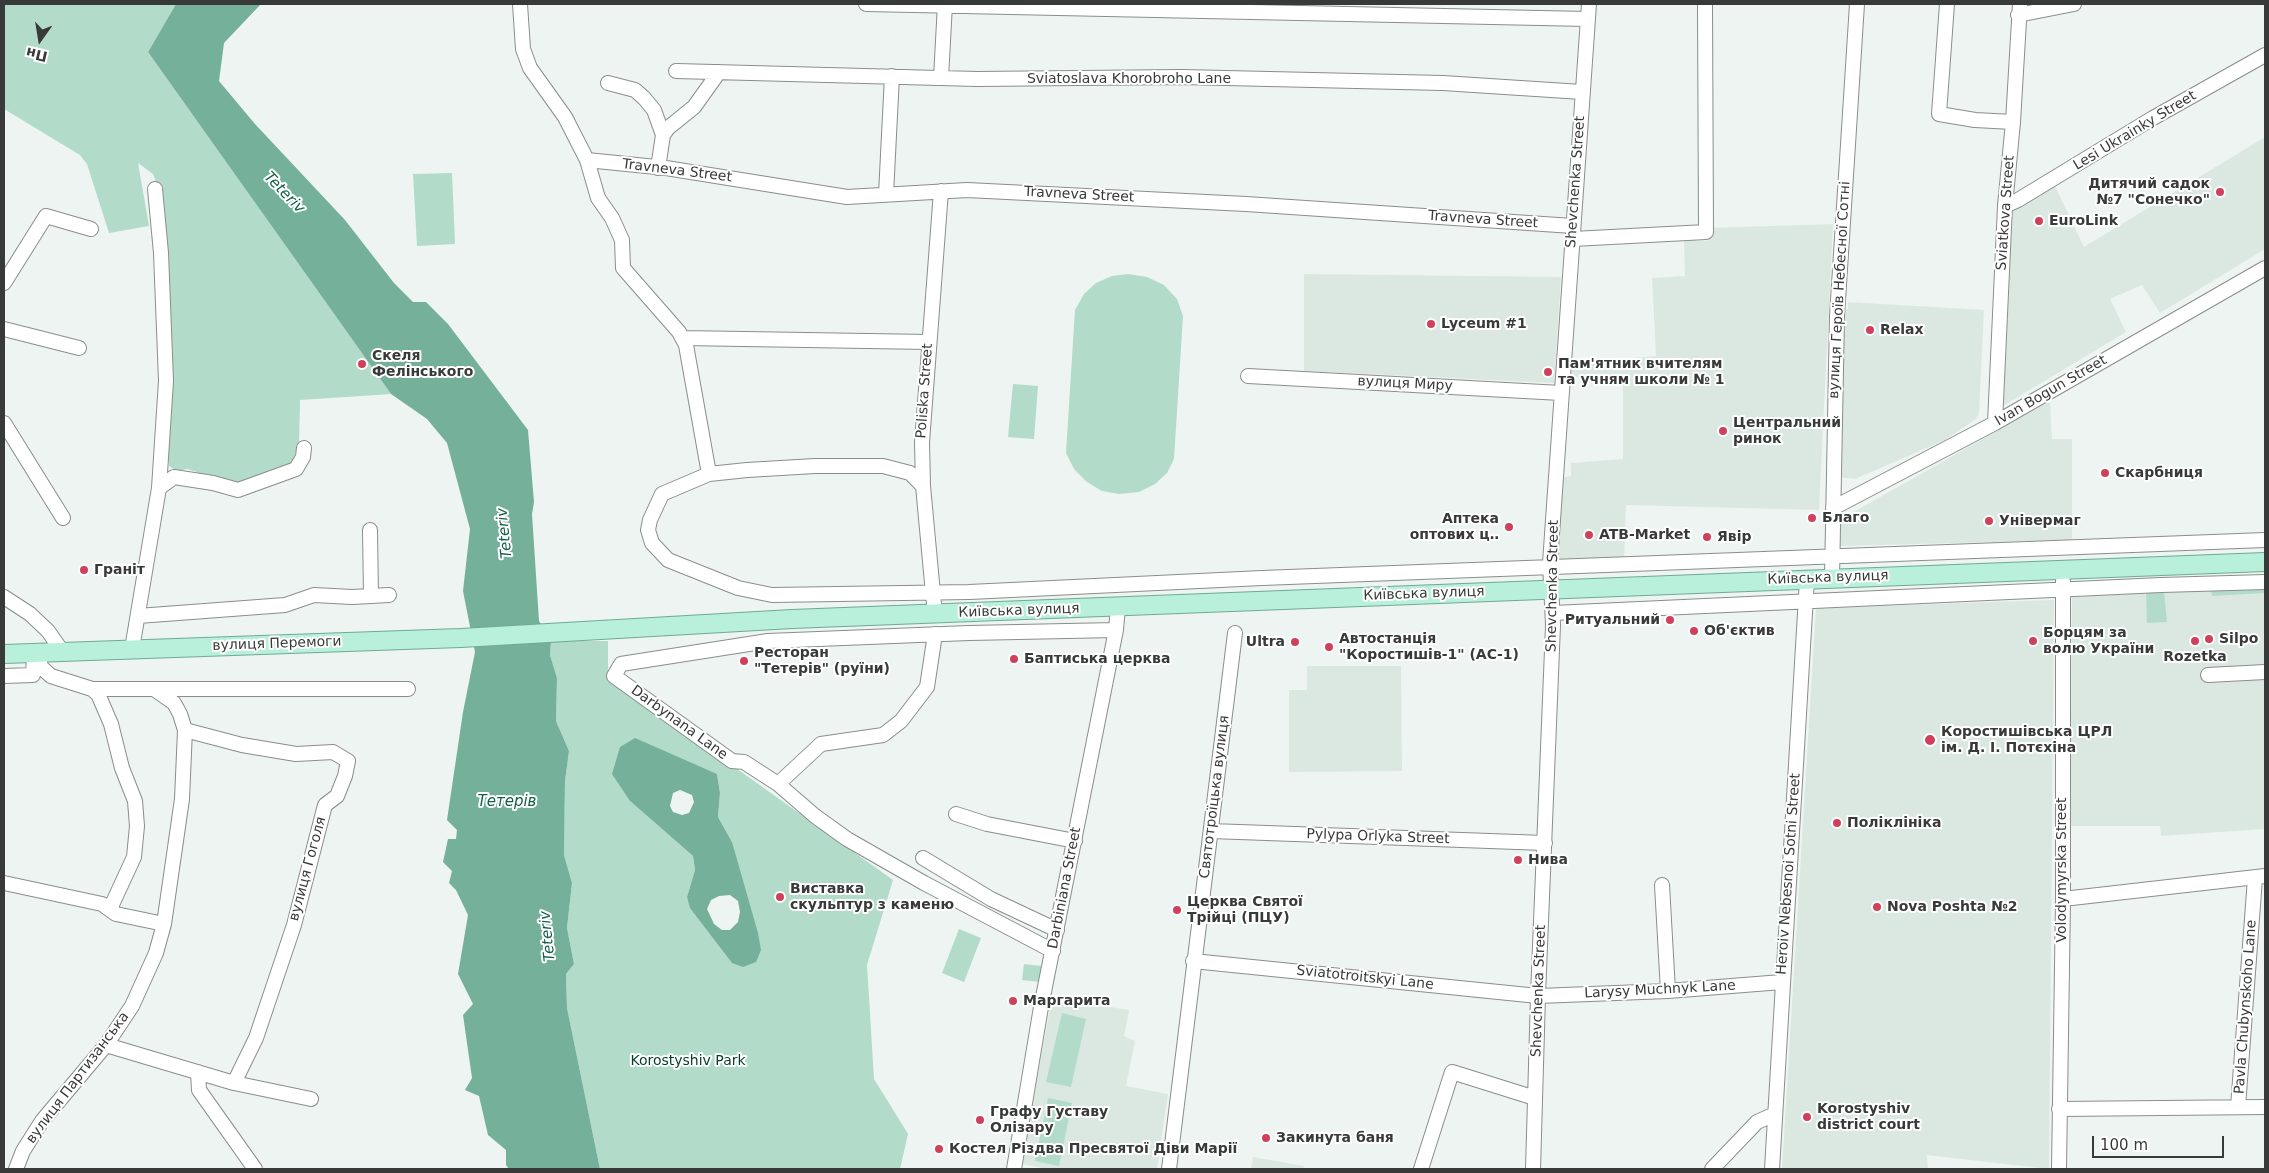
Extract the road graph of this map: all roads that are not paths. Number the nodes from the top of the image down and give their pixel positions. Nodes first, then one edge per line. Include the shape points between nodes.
1 (520, 4) edge
2 (866, 4) edge
3 (1589, 4) edge
4 (1706, 4) edge
5 (1857, 4) edge
6 (1948, 4) edge
7 (2074, 4) edge
8 (945, 5) edge
9 (1507, 10) edge
10 (2019, 10) edge
11 (1588, 18) junction
12 (2265, 55) edge
13 (676, 71) dead end
14 (718, 72) junction
15 (892, 76) junction
16 (941, 78) junction
17 (608, 83) dead end
18 (1582, 92) junction
19 (2013, 122) junction
20 (663, 135) junction
21 (587, 160) junction
22 (658, 168) junction
23 (155, 190) dead end
24 (941, 191) junction
25 (886, 194) junction
26 (2004, 206) junction
27 (91, 228) dead end
28 (1573, 233) junction
29 (2265, 268) edge
30 (4, 283) edge
31 (4, 328) edge
32 (682, 338) junction
33 (929, 342) junction
34 (79, 348) dead end
35 (1248, 376) dead end
36 (1561, 393) junction
37 (4, 423) edge
38 (1995, 423) junction
39 (304, 448) dead end
40 (709, 474) junction
41 (923, 486) junction
42 (159, 488) junction
43 (1833, 508) junction
44 (63, 518) dead end
45 (370, 530) dead end
46 (2265, 540) edge
47 (1832, 557) junction
48 (2265, 562) edge
49 (2158, 566) junction
50 (1550, 567) junction
51 (2063, 570) junction
52 (1832, 578) junction
53 (1807, 579) junction
54 (2265, 582) edge
55 (2161, 584) junction
56 (1551, 589) junction
57 (2063, 589) junction
58 (932, 591) junction
59 (389, 595) dead end
60 (371, 596) junction
61 (4, 597) edge
62 (1805, 600) junction
63 (1118, 607) junction
64 (1553, 613) junction
65 (935, 615) junction
66 (138, 616) junction
67 (1116, 630) junction
68 (582, 631) joint
69 (1235, 633) dead end
70 (934, 634) junction
71 (132, 649) junction
72 (62, 651) junction
73 (36, 652) junction
74 (4, 654) edge
75 (2265, 672) edge
76 (2208, 675) dead end
77 (4, 676) edge
78 (92, 689) junction
79 (154, 689) junction
80 (408, 689) dead end
81 (185, 730) junction
82 (778, 784) junction
83 (956, 814) dead end
84 (1211, 831) junction
85 (1075, 840) junction
86 (1545, 843) junction
87 (923, 858) dead end
88 (2260, 877) edge
89 (4, 883) edge
90 (1662, 885) dead end
91 (2063, 899) junction
92 (110, 909) junction
93 (164, 924) junction
94 (1057, 930) junction
95 (1053, 951) junction
96 (1193, 961) junction
97 (1782, 982) junction
98 (1668, 992) junction
99 (1538, 996) junction
100 (106, 1045) junction
101 (198, 1072) junction
102 (234, 1083) junction
103 (1535, 1098) junction
104 (311, 1099) dead end
105 (2238, 1107) junction
106 (2265, 1107) edge
107 (2059, 1109) junction
108 (1775, 1114) junction
109 (16, 1169) edge
110 (255, 1169) edge
111 (1014, 1169) edge
112 (1169, 1169) edge
113 (1421, 1169) edge
114 (1533, 1169) edge
115 (1712, 1169) edge
116 (1772, 1169) edge
117 (2059, 1169) edge

1 - 21 street via 523,49 530,68 565,118
2 - 8 street
3 - 11 street, Shevchenka Street
4 - 28 street, Travneva Street via 1706,232
5 - 43 street, вулиця Героїв Небесної Сотні via 1837,316
6 - 19 street via 1939,114
7 - 10 street
8 - 9 street
8 - 16 street
9 - 11 street
10 - 19 street, Sviatkova Street
11 - 18 street, Shevchenka Street
12 - 26 street, Lesi Ukrainky Street
13 - 14 street, Sviatoslava Khorobroho Lane
14 - 15 street, Sviatoslava Khorobroho Lane
14 - 20 street via 694,107
15 - 16 street, Sviatoslava Khorobroho Lane
15 - 25 street
16 - 18 street, Sviatoslava Khorobroho Lane via 1433,83
17 - 20 street via 635,90 644,98 654,110
18 - 28 street, Shevchenka Street
19 - 26 street, Sviatkova Street
20 - 22 street
21 - 22 street, Travneva Street
21 - 32 street via 598,198 622,240 623,268
22 - 25 street, Travneva Street via 847,197
23 - 42 street via 166,381
24 - 25 street, Travneva Street
24 - 28 street, Travneva Street via 1246,204
24 - 33 street, Poliska Street
26 - 38 street, Sviatkova Street
27 - 30 street via 46,216
28 - 36 street, Shevchenka Street
29 - 38 street, Ivan Bogun Street
31 - 34 street
32 - 33 street
32 - 40 street via 686,345
33 - 41 street, Poliska Street via 922,442
35 - 36 street, вулиця Миру
36 - 50 street, Shevchenka Street
37 - 44 street
38 - 43 street, Ivan Bogun Street
39 - 42 street via 304,458 296,469 238,490 214,482 174,477
40 - 41 street, Київська вулиця via 883,466 910,473
40 - 58 street, Київська вулиця via 662,494 648,530 652,543 668,560 738,588 772,595
41 - 58 street, Poliska Street
42 - 66 street
43 - 47 street, вулиця Героїв Небесної Сотні
45 - 60 street
46 - 47 street, Київська вулиця
47 - 50 street, Київська вулиця
47 - 52 street, вулиця Героїв Небесної Сотні
48 - 49 main road, Київська вулиця
49 - 51 main road, Київська вулиця
49 - 55 street
50 - 56 street, Shevchenka Street
50 - 58 street, Київська вулиця
51 - 52 main road, Київська вулиця
51 - 57 street, Volodymyrska Street
52 - 53 main road, Київська вулиця
53 - 56 main road, Київська вулиця
53 - 62 street, Heroiv Nebesnoi Sotni Street
54 - 55 street
55 - 57 street
56 - 63 main road, Київська вулиця
56 - 64 street, Shevchenka Street
57 - 62 street
57 - 91 street, Volodymyrska Street
58 - 65 street, Poliska Street
59 - 60 street
60 - 66 street via 314,595 286,605
61 - 72 street via 30,614
62 - 64 street
62 - 97 street, Heroiv Nebesnoi Sotni Street
63 - 65 main road, Київська вулиця
63 - 67 street, Darbiniana Street
64 - 86 street, Shevchenka Street
65 - 68 main road, Київська вулиця
66 - 71 street
67 - 70 street, Київська вулиця
67 - 85 street, Darbiniana Street
68 - 71 main road, вулиця Перемоги
69 - 84 street, Святотроїцька вулиця
70 - 82 street via 927,686 901,721 883,735 821,744
70 - 82 street, Darbynana Lane via 768,641 621,664 614,676 732,761 744,762
71 - 72 main road, вулиця Перемоги
72 - 73 main road, вулиця Перемоги
73 - 74 main road, вулиця Перемоги
73 - 77 street via 33,675
73 - 78 street via 41,667 51,676
75 - 76 street
78 - 79 street
78 - 92 street via 98,694 112,724 134,801 137,826 134,857
79 - 80 street
79 - 81 street, вулиця Партизанська via 174,703
81 - 93 street, вулиця Партизанська via 182,799
81 - 102 street, вулиця Гоголя via 296,754 333,752 348,761 337,796 325,804 294,925 256,1038
82 - 95 street, Darbynana Lane via 847,838
83 - 85 street via 987,824
84 - 86 street, Pylypa Orlyka Street
84 - 96 street, Святотроїцька вулиця
85 - 94 street, Darbiniana Street
86 - 99 street, Shevchenka Street
87 - 94 street via 991,899
88 - 91 street
88 - 105 street, Pavla Chubynskoho Lane
89 - 92 street via 102,904
90 - 98 street
91 - 107 street, Volodymyrska Street
92 - 93 street via 116,914
93 - 100 street, вулиця Партизанська via 156,952 132,1006
94 - 95 street, Darbiniana Street
95 - 111 street, Darbiniana Street
96 - 99 street, Sviatotroitskyi Lane
96 - 112 street, Святотроїцька вулиця
97 - 98 street, Larysy Muchnyk Lane
97 - 108 street, Heroiv Nebesnoi Sotni Street
98 - 99 street, Larysy Muchnyk Lane
99 - 103 street, Shevchenka Street
100 - 101 street
100 - 109 street, вулиця Партизанська via 42,1120
101 - 102 street
101 - 110 street via 198,1090
102 - 104 street
103 - 113 street via 1452,1072
103 - 114 street, Shevchenka Street
105 - 106 street
105 - 107 street
107 - 117 street, Volodymyrska Street
108 - 115 street via 1757,1122
108 - 116 street, Heroiv Nebesnoi Sotni Street

